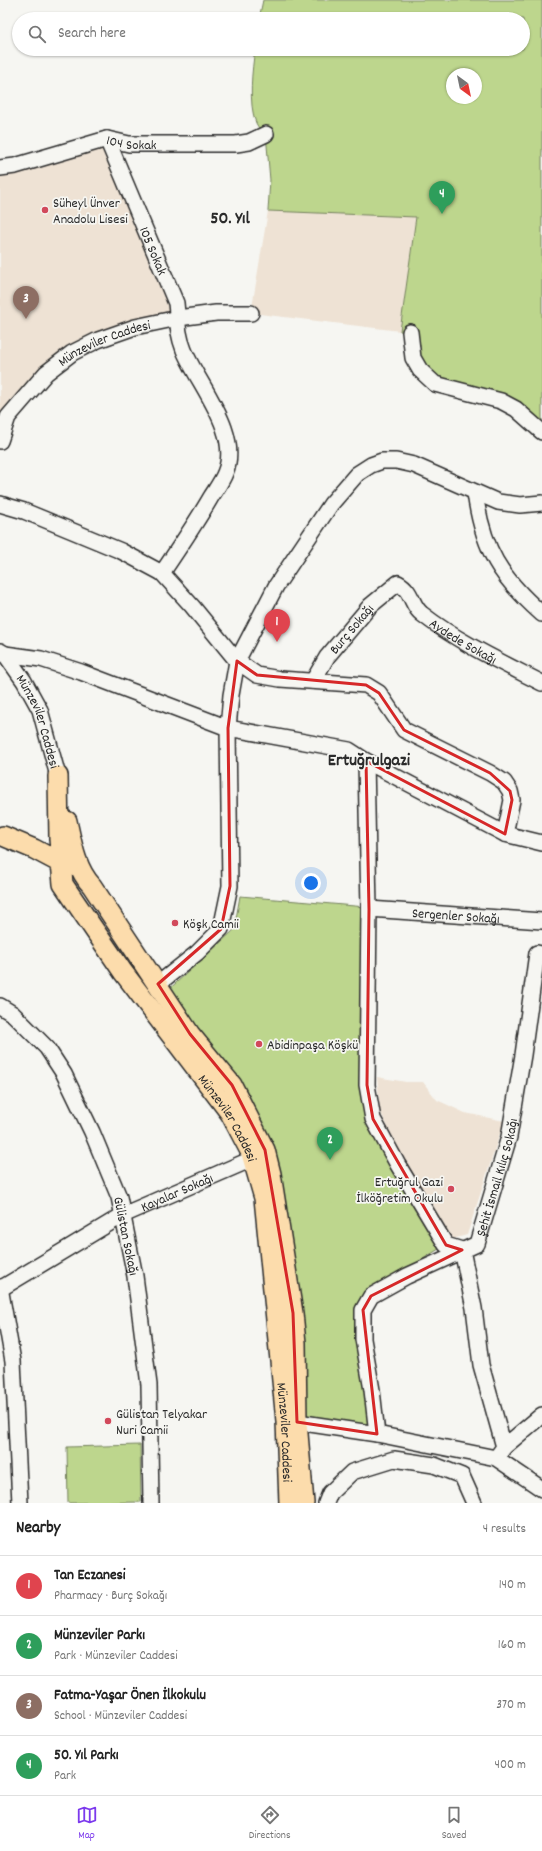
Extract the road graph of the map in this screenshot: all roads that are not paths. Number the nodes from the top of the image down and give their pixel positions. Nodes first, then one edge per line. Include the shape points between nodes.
1 (266, 134) dead end
2 (107, 139) junction
3 (0, 168) edge
4 (250, 313) dead end
5 (178, 318) junction
6 (410, 332) dead end
7 (3, 421) edge
8 (542, 432) edge
9 (0, 442) edge
10 (475, 493) junction
11 (542, 503) edge
12 (0, 504) edge
13 (162, 573) junction
14 (398, 583) joint
15 (542, 614) edge
16 (3, 652) edge
17 (237, 661) junction
18 (312, 681) junction
19 (542, 683) edge
20 (228, 728) junction
21 (366, 761) junction
22 (58, 776) junction
23 (505, 834) junction
24 (1, 836) edge
25 (59, 839) junction
26 (542, 843) edge
27 (34, 849) junction
28 (61, 861) junction
29 (84, 878) junction
30 (63, 884) junction
31 (369, 909) junction
32 (542, 921) edge
33 (542, 954) edge
34 (158, 984) junction
35 (0, 1006) edge
36 (252, 1159) junction
37 (123, 1215) junction
38 (462, 1250) junction
39 (0, 1288) edge
40 (542, 1416) edge
41 (297, 1422) junction
42 (377, 1434) junction
43 (500, 1453) junction
44 (542, 1489) edge
45 (20, 1503) edge
46 (151, 1503) edge
47 (289, 1503) edge
48 (304, 1503) edge
49 (326, 1503) edge
50 (474, 1503) edge

1 - 2 street, 104 Sokak via 236,144 129,144
2 - 3 street, 104 Sokak
2 - 5 street, 105 Sokak via 176,303
4 - 5 street, Münzeviler Caddesi via 216,313
5 - 7 street, Münzeviler Caddesi via 134,327 72,353 46,373
5 - 13 street, 105 Sokak via 177,331 220,417 227,436 228,451 226,472
6 - 8 street via 413,358 420,370 435,384 501,401 516,409
7 - 9 street, Münzeviler Caddesi
10 - 11 street via 498,502 520,505
10 - 15 street via 479,519 496,563 508,581
10 - 17 street via 414,465 396,461 382,461 358,474 331,504 276,586
12 - 13 street via 122,551
13 - 17 street
14 - 18 street, Burç Sokağı via 370,606 327,658
14 - 19 street, Aydede Sokağı via 406,587 420,613 458,639
16 - 20 street via 41,659 81,672
16 - 22 street, Münzeviler Caddesi via 24,681 40,710
17 - 18 street via 258,675
17 - 20 street
18 - 23 street via 366,685 379,693 404,730 504,782 512,800
20 - 21 street via 349,750
20 - 34 street via 230,886 221,929 197,953
21 - 23 street
21 - 31 street
22 - 25 main road, Münzeviler Caddesi
22 - 29 main road, Münzeviler Caddesi via 73,847
23 - 26 street
24 - 27 main road
24 - 30 main road
25 - 27 main road via 51,846
25 - 28 main road, Münzeviler Caddesi
27 - 28 main road
28 - 29 main road
28 - 30 main road, Münzeviler Caddesi
29 - 30 main road
29 - 34 main road, Münzeviler Caddesi
30 - 36 main road, Münzeviler Caddesi via 123,972 230,1114
31 - 32 street, Sergenler Sokağı
31 - 38 street via 367,1085 373,1119 446,1245
33 - 38 street, Şehit İsmail Kılıç Sokağı via 537,953 509,1137 477,1244
34 - 41 main road, Münzeviler Caddesi via 190,1034 232,1085 265,1150 293,1313
35 - 37 street, Gülistan Sokağı via 13,1014 47,1048 64,1074 92,1132 119,1197
36 - 37 street, Kayalar Sokağı
36 - 47 main road, Münzeviler Caddesi via 264,1198 286,1421
37 - 39 street, Kayalar Sokağı
37 - 46 street, Gülistan Sokağı via 135,1276 150,1385
38 - 42 street, Şehit İsmail Kılıç Sokağı via 371,1296 362,1310 363,1339
38 - 43 street via 474,1308 481,1365
39 - 45 street via 13,1361
40 - 43 street
41 - 42 street
41 - 48 main road, Münzeviler Caddesi
42 - 43 street
43 - 44 street
49 - 50 street via 330,1493 352,1472 394,1459 434,1465 462,1476

